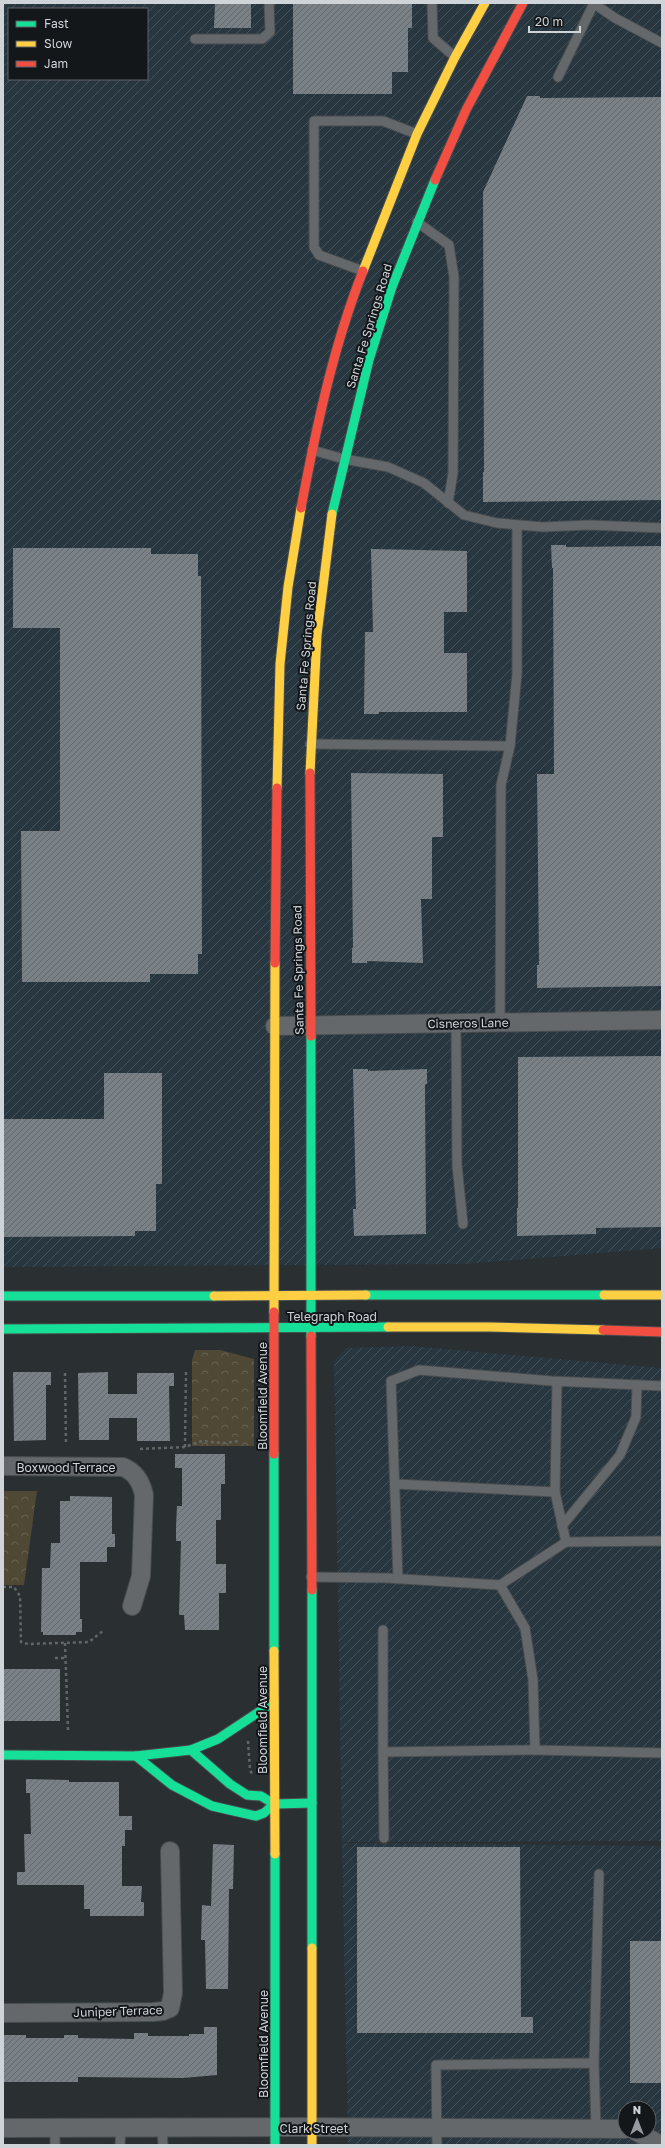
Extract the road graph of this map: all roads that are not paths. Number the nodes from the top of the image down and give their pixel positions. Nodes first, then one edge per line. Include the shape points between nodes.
1 (270, 3) edge
2 (432, 3) edge
3 (485, 3) edge
4 (523, 3) edge
5 (593, 3) edge
6 (194, 39) dead end
7 (662, 43) edge
8 (455, 57) junction
9 (558, 77) dead end
10 (417, 134) junction
11 (417, 222) junction
12 (363, 271) junction
13 (312, 450) junction
14 (344, 459) junction
15 (448, 503) junction
16 (517, 525) junction
17 (662, 528) edge
18 (310, 744) junction
19 (510, 746) junction
20 (662, 1020) edge
21 (500, 1022) junction
22 (456, 1023) junction
23 (311, 1025) junction
24 (275, 1026) junction
25 (463, 1224) dead end
26 (274, 1295) junction
27 (311, 1295) junction
28 (3, 1296) edge
29 (662, 1296) edge
30 (274, 1328) junction
31 (311, 1328) junction
32 (3, 1329) edge
33 (662, 1332) edge
34 (557, 1382) junction
35 (637, 1385) junction
36 (662, 1386) edge
37 (3, 1466) edge
38 (395, 1484) junction
39 (555, 1492) junction
40 (562, 1526) junction
41 (662, 1541) edge
42 (566, 1542) junction
43 (311, 1577) junction
44 (398, 1579) junction
45 (500, 1585) junction
46 (132, 1606) dead end
47 (384, 1630) dead end
48 (274, 1702) junction
49 (191, 1750) junction
50 (535, 1750) junction
51 (384, 1752) junction
52 (662, 1753) edge
53 (3, 1755) edge
54 (136, 1756) junction
55 (312, 1803) junction
56 (274, 1804) junction
57 (384, 1838) dead end
58 (170, 1851) dead end
59 (599, 1874) dead end
60 (3, 2013) edge
61 (594, 2063) junction
62 (3, 2128) edge
63 (596, 2129) junction
64 (617, 2129) edge
65 (312, 2136) edge
66 (55, 2137) edge
67 (120, 2137) edge
68 (162, 2137) edge
69 (275, 2137) edge
70 (437, 2137) edge

1 - 6 lane via 270,32 262,39
2 - 8 lane via 433,38
3 - 8 main road, Santa Fe Springs Road
4 - 11 main road, Santa Fe Springs Road via 466,110
5 - 7 lane
5 - 9 lane
8 - 10 main road, Santa Fe Springs Road
10 - 12 main road, Santa Fe Springs Road
10 - 12 lane via 382,122 314,122 314,247 319,254
11 - 14 main road, Santa Fe Springs Road via 392,287 369,360
11 - 15 lane via 449,245 454,277 453,473
12 - 13 main road, Santa Fe Springs Road via 336,353
13 - 14 lane
13 - 24 main road, Santa Fe Springs Road via 288,587 280,664 275,863
14 - 15 lane via 388,467 424,483
14 - 18 main road, Santa Fe Springs Road via 333,506 317,635
15 - 16 lane via 464,515
16 - 17 lane
16 - 19 lane via 517,674
18 - 19 lane
18 - 23 main road, Santa Fe Springs Road via 308,836
19 - 21 lane via 500,785
20 - 21 street, Cisneros Lane
21 - 22 street, Cisneros Lane
22 - 23 street, Cisneros Lane
22 - 25 lane via 457,1165
23 - 24 street, Cisneros Lane
23 - 27 main road, Santa Fe Springs Road
24 - 26 main road, Santa Fe Springs Road
26 - 27 main road, Telegraph Road
26 - 28 main road, Telegraph Road
26 - 30 main road, Bloomfield Avenue
27 - 29 main road, Telegraph Road
27 - 31 main road, Santa Fe Springs Road
30 - 31 main road, Telegraph Road
30 - 32 main road, Telegraph Road
30 - 48 main road, Bloomfield Avenue
31 - 33 main road, Telegraph Road via 490,1327
31 - 43 main road
34 - 35 lane
34 - 38 lane via 419,1370 391,1381
34 - 39 lane
35 - 36 lane
35 - 40 lane via 636,1417 620,1455
37 - 46 street, Boxwood Terrace via 123,1467 132,1471 142,1485 144,1495 141,1576
38 - 39 lane
38 - 44 lane
39 - 40 lane
40 - 42 lane
41 - 42 lane
42 - 45 lane
43 - 44 lane
43 - 55 main road
44 - 45 lane
45 - 50 lane via 525,1628 533,1680
47 - 51 lane
48 - 49 main road via 218,1739
48 - 56 main road, Bloomfield Avenue
49 - 54 main road
49 - 56 main road via 230,1784 247,1795 261,1796
50 - 51 lane
50 - 52 lane
51 - 57 lane
53 - 54 main road
54 - 56 main road via 167,1783 193,1799 225,1812 263,1815
55 - 56 main road
55 - 65 main road
56 - 69 main road, Bloomfield Avenue
58 - 60 street, Juniper Terrace via 174,1993 170,2008 163,2012
59 - 61 lane
61 - 63 lane
61 - 70 lane via 436,2065
62 - 66 street, Clark Street
63 - 64 street, Clark Street
63 - 70 street, Clark Street
65 - 69 street, Clark Street
65 - 70 street, Clark Street
66 - 67 street, Clark Street
67 - 68 street, Clark Street
68 - 69 street, Clark Street

